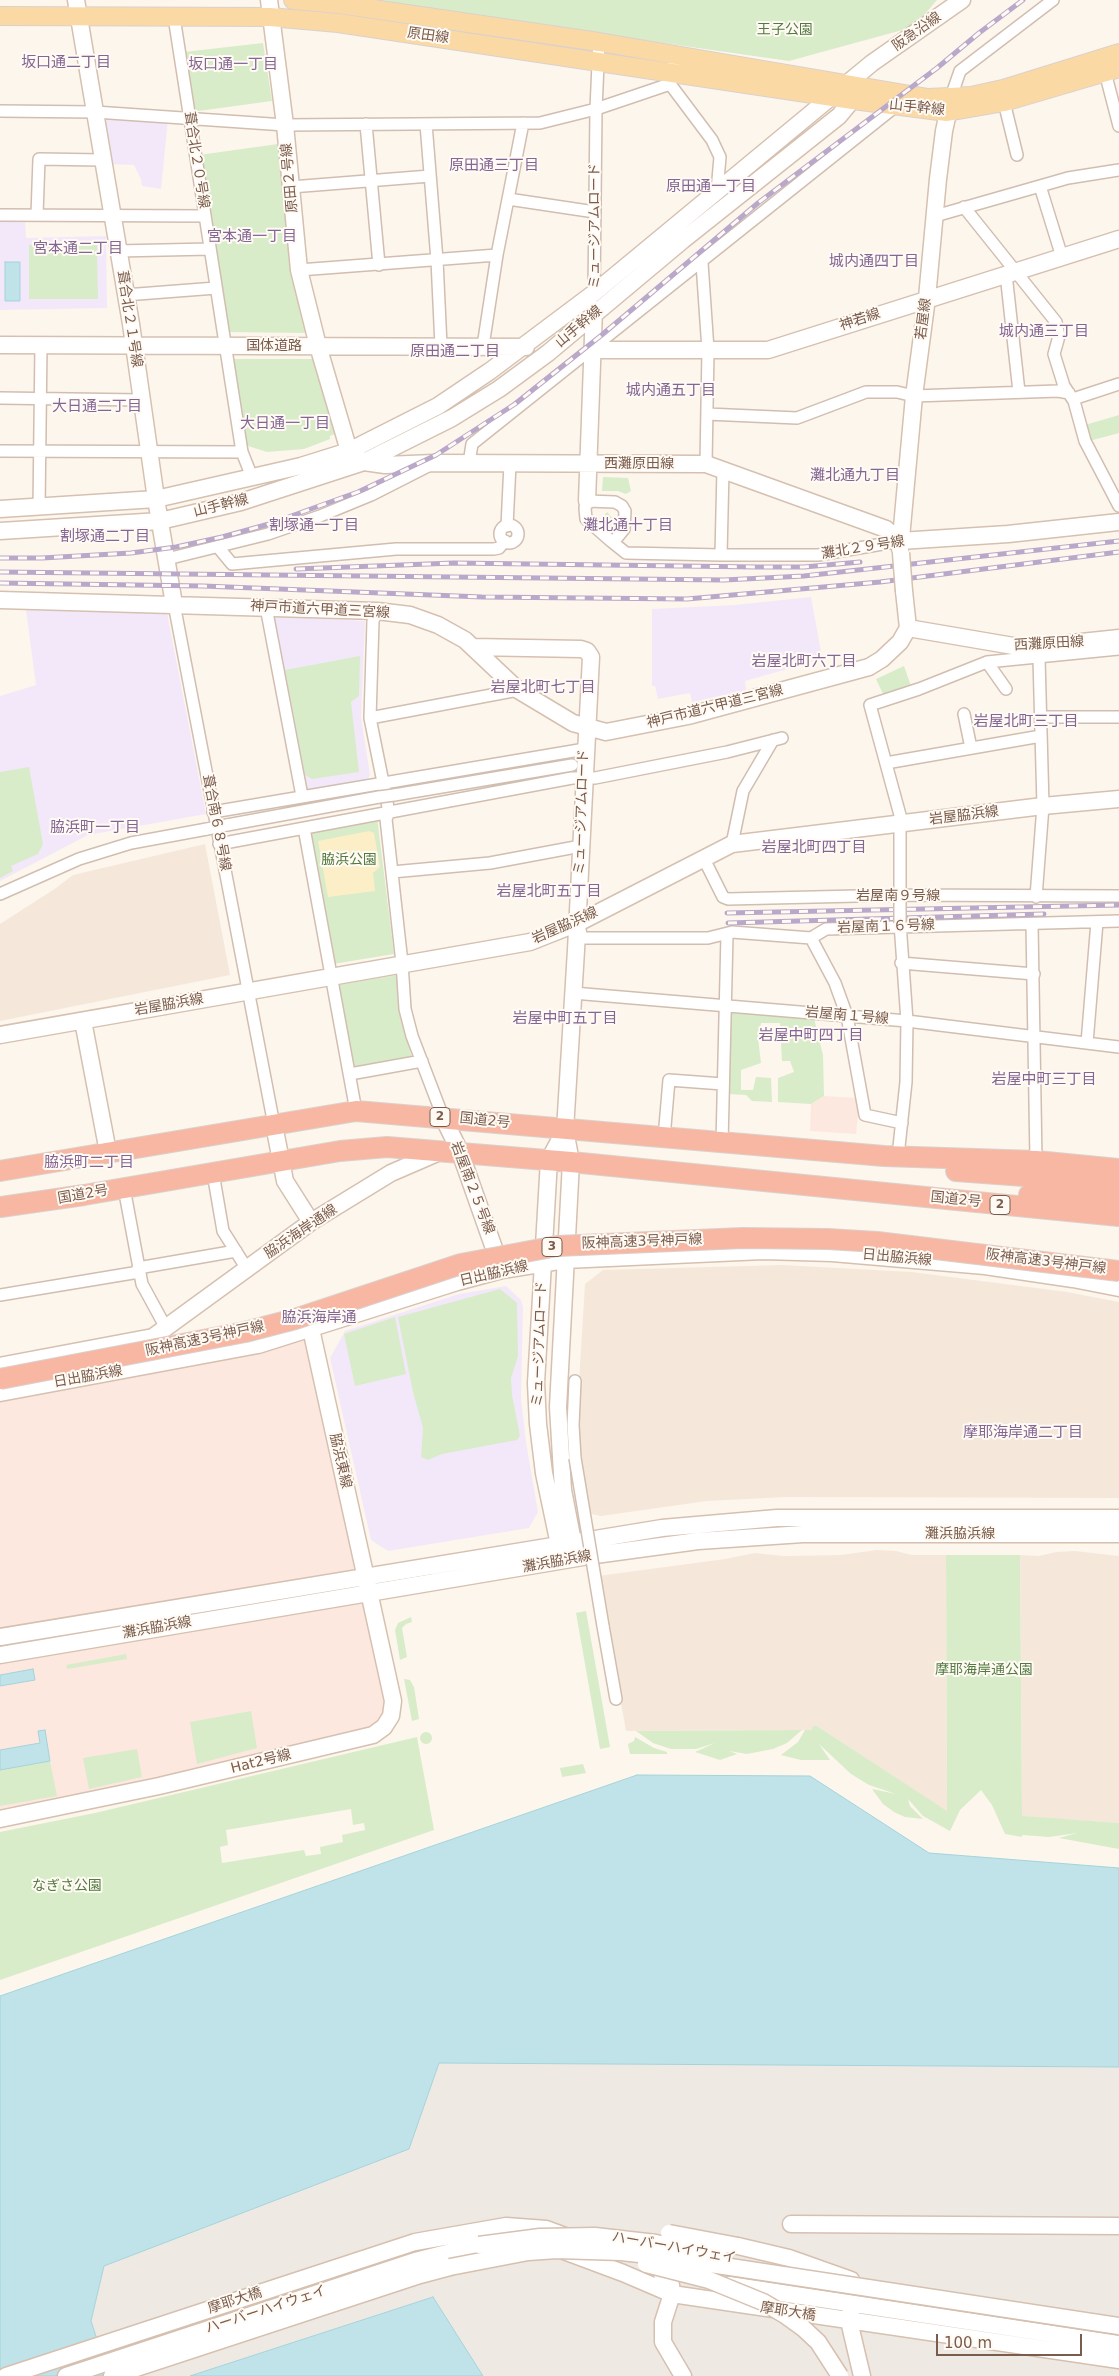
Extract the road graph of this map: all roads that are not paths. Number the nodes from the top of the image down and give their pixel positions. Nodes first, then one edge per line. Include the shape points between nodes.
1 (293, 0) edge
2 (962, 0) edge
3 (1053, 0) edge
4 (77, 8) edge
5 (270, 8) edge
6 (0, 16) edge
7 (174, 16) junction
8 (599, 42) junction
9 (1119, 53) edge
10 (674, 56) junction
11 (598, 61) junction
12 (1112, 70) edge
13 (672, 79) junction
14 (855, 90) junction
15 (833, 97) junction
16 (1004, 102) junction
17 (949, 104) junction
18 (896, 106) junction
19 (596, 109) junction
20 (0, 111) edge
21 (95, 112) junction
22 (189, 118) junction
23 (522, 123) junction
24 (366, 124) junction
25 (426, 124) junction
26 (285, 125) junction
27 (1119, 126) edge
28 (1018, 155) dead end
29 (102, 160) junction
30 (1119, 170) edge
31 (430, 176) junction
32 (371, 182) junction
33 (1040, 186) junction
34 (291, 187) junction
35 (718, 191) junction
36 (508, 199) junction
37 (964, 208) junction
38 (595, 212) junction
39 (0, 215) edge
40 (37, 215) junction
41 (111, 215) junction
42 (205, 216) junction
43 (934, 216) junction
44 (1119, 240) edge
45 (210, 249) junction
46 (117, 251) junction
47 (497, 255) junction
48 (1062, 257) junction
49 (437, 260) junction
50 (702, 263) junction
51 (378, 265) junction
52 (298, 270) junction
53 (1011, 273) junction
54 (216, 288) junction
55 (594, 293) junction
56 (125, 295) junction
57 (927, 298) junction
58 (594, 314) junction
59 (0, 345) edge
60 (41, 345) junction
61 (134, 346) junction
62 (318, 346) junction
63 (441, 346) junction
64 (483, 346) junction
65 (522, 346) junction
66 (225, 347) junction
67 (593, 350) junction
68 (708, 350) junction
69 (548, 353) junction
70 (1119, 384) edge
71 (1019, 392) junction
72 (914, 396) junction
73 (1071, 396) junction
74 (0, 398) edge
75 (40, 399) junction
76 (141, 400) junction
77 (707, 414) junction
78 (349, 450) junction
79 (0, 451) edge
80 (38, 451) junction
81 (149, 452) junction
82 (242, 452) junction
83 (364, 462) junction
84 (434, 463) junction
85 (469, 463) junction
86 (510, 464) junction
87 (589, 464) junction
88 (706, 464) junction
89 (723, 470) junction
90 (252, 477) junction
91 (156, 499) junction
92 (587, 501) junction
93 (1119, 506) edge
94 (39, 508) junction
95 (0, 509) edge
96 (160, 521) junction
97 (1119, 522) edge
98 (0, 531) edge
99 (610, 541) junction
100 (218, 547) junction
101 (900, 548) junction
102 (721, 555) junction
103 (166, 559) junction
104 (0, 600) edge
105 (174, 604) junction
106 (266, 607) junction
107 (376, 611) junction
108 (908, 628) junction
109 (1119, 638) edge
110 (473, 647) junction
111 (1119, 649) edge
112 (1039, 658) junction
113 (987, 662) junction
114 (1006, 689) dead end
115 (518, 690) junction
116 (964, 714) dead end
117 (1119, 717) edge
118 (370, 718) junction
119 (1041, 718) junction
120 (586, 727) junction
121 (1041, 736) junction
122 (585, 748) junction
123 (971, 748) junction
124 (886, 763) junction
125 (572, 765) dead end
126 (584, 778) junction
127 (383, 782) junction
128 (302, 796) junction
129 (1119, 800) edge
130 (1043, 806) junction
131 (213, 812) junction
132 (389, 812) junction
133 (900, 824) junction
134 (304, 828) junction
135 (219, 844) junction
136 (732, 844) junction
137 (581, 846) junction
138 (704, 857) junction
139 (392, 872) junction
140 (0, 894) edge
141 (1119, 896) edge
142 (900, 897) junction
143 (1036, 897) junction
144 (1097, 922) junction
145 (1119, 922) edge
146 (578, 923) junction
147 (1032, 924) junction
148 (900, 925) junction
149 (727, 935) junction
150 (811, 938) junction
151 (402, 963) junction
152 (902, 963) junction
153 (1034, 974) junction
154 (331, 976) junction
155 (248, 991) junction
156 (574, 993) junction
157 (724, 1005) junction
158 (847, 1016) junction
159 (83, 1021) junction
160 (907, 1021) junction
161 (0, 1035) edge
162 (1036, 1037) junction
163 (1087, 1044) junction
164 (1119, 1047) edge
165 (422, 1061) junction
166 (350, 1074) junction
167 (723, 1084) junction
168 (356, 1111) junction
169 (443, 1117) junction
170 (902, 1123) junction
171 (274, 1125) junction
172 (565, 1130) junction
173 (664, 1138) junction
174 (722, 1142) junction
175 (108, 1152) junction
176 (452, 1152) junction
177 (891, 1156) junction
178 (549, 1160) junction
179 (281, 1162) junction
180 (571, 1162) junction
181 (1119, 1169) edge
182 (0, 1171) edge
183 (213, 1173) junction
184 (1037, 1178) junction
185 (1119, 1183) edge
186 (124, 1188) junction
187 (882, 1193) junction
188 (1119, 1200) edge
189 (0, 1207) edge
190 (1119, 1216) edge
191 (311, 1222) junction
192 (236, 1251) junction
193 (566, 1260) junction
194 (543, 1262) junction
195 (247, 1269) junction
196 (139, 1270) junction
197 (502, 1270) junction
198 (1118, 1272) edge
199 (0, 1295) edge
200 (166, 1328) junction
201 (311, 1329) junction
202 (0, 1366) edge
203 (0, 1379) edge
204 (575, 1381) dead end
205 (0, 1393) edge
206 (1119, 1518) edge
207 (1119, 1534) edge
208 (566, 1543) junction
209 (569, 1560) junction
210 (365, 1576) junction
211 (369, 1593) junction
212 (0, 1637) edge
213 (0, 1654) edge
214 (616, 1699) dead end
215 (0, 1819) edge
216 (790, 2224) dead end
217 (1119, 2226) edge
218 (466, 2232) junction
219 (450, 2267) junction
220 (662, 2274) junction
221 (672, 2294) junction
222 (851, 2304) junction
223 (253, 2314) junction
224 (1119, 2320) edge
225 (849, 2321) junction
226 (1119, 2326) edge
227 (1044, 2333) junction
228 (1119, 2344) edge
229 (1119, 2360) edge
230 (6, 2376) edge
231 (66, 2376) edge
232 (112, 2376) edge
233 (683, 2376) edge
234 (840, 2376) edge
235 (862, 2376) edge

1 - 8 main road, 原田線
2 - 14 street, 阪急沿線 via 872,63
3 - 17 street via 960,71
4 - 6 main road, 原田線
4 - 7 main road, 原田線
4 - 21 street, 葺合北２１号線
5 - 7 main road, 原田線
5 - 11 main road, 原田線 via 338,23
5 - 26 street, 原田２号線
7 - 22 street, 葺合北２０号線
8 - 10 main road, 原田線
8 - 11 street, ミュージアムロード
9 - 17 main road, 山手幹線
10 - 13 street
10 - 14 main road, 原田線
11 - 13 main road, 原田線
11 - 19 street, ミュージアムロード
12 - 16 main road, 山手幹線
12 - 27 street
13 - 15 main road, 原田線
13 - 19 street
13 - 35 street via 712,140 720,158
14 - 15 main road, 原田線
14 - 17 main road, 山手幹線 via 928,98
14 - 18 main road, 山手幹線
14 - 58 street, 山手幹線 via 839,116
15 - 35 street, 山手幹線
16 - 17 main road, 山手幹線
16 - 28 street
17 - 18 main road, 山手幹線
17 - 43 street, 若屋線
18 - 50 street
19 - 23 street via 540,123
19 - 38 street, ミュージアムロード
20 - 21 street
21 - 22 street
21 - 29 street, 葺合北２１号線
22 - 26 street
22 - 42 street, 葺合北２０号線
23 - 25 street
23 - 36 street
24 - 25 street
24 - 26 street
24 - 32 street
25 - 31 street
26 - 34 street, 原田２号線
29 - 40 street via 39,159
29 - 41 street, 葺合北２１号線
30 - 33 street
31 - 32 street
31 - 49 street
32 - 34 street
32 - 51 street
33 - 37 street
33 - 48 street
34 - 52 street, 原田２号線
35 - 55 street, 山手幹線
36 - 38 street
36 - 47 street
37 - 43 street
37 - 53 street
38 - 55 street, ミュージアムロード
39 - 40 street
40 - 41 street
41 - 42 street
41 - 46 street, 葺合北２１号線
42 - 45 street, 葺合北２０号線
43 - 57 street, 若屋線
44 - 48 street, 神若線
45 - 46 street
45 - 54 street, 葺合北２０号線
46 - 56 street, 葺合北２１号線
47 - 49 street
47 - 64 street
48 - 53 street, 神若線
49 - 51 street
49 - 63 street
50 - 67 street
50 - 68 street
51 - 52 street
52 - 62 street, 原田２号線
53 - 57 street, 神若線
53 - 71 street
53 - 73 street via 1056,322 1059,336 1054,354 1064,386
54 - 56 street
54 - 66 street, 葺合北２０号線
55 - 58 street, ミュージアムロード
55 - 65 street, 山手幹線
56 - 61 street, 葺合北２１号線
57 - 68 street, 神若線 via 768,350
57 - 72 street, 若屋線
58 - 67 street, ミュージアムロード
58 - 69 street, 山手幹線
59 - 60 street, 国体道路
60 - 61 street, 国体道路
60 - 75 street
61 - 66 street, 国体道路
61 - 76 street, 葺合北２１号線
62 - 63 street, 国体道路
62 - 66 street, 国体道路
62 - 78 street, 原田２号線
63 - 64 street, 国体道路
64 - 65 street, 国体道路
65 - 69 street, 国体道路
65 - 78 street, 山手幹線 via 438,406
66 - 82 street, 葺合北２０号線
67 - 68 street, 神若線
67 - 85 street via 472,444
67 - 87 street, ミュージアムロード
68 - 77 street
69 - 83 street, 山手幹線 via 452,418
70 - 73 street
71 - 72 street
71 - 73 street via 1058,391
72 - 77 street via 897,392 866,392 797,418
72 - 101 street, 若屋線
73 - 93 street via 1085,441
74 - 75 street
75 - 76 street
75 - 80 street
76 - 81 street, 葺合北２１号線
77 - 88 street
78 - 83 street
78 - 90 street, 山手幹線 via 301,466
79 - 80 street
80 - 81 street
80 - 94 street
81 - 82 street
81 - 91 street, 葺合北２１号線
82 - 90 street, 葺合北２０号線
83 - 84 street, 西灘原田線 via 385,465
83 - 96 street, 山手幹線 via 241,502
84 - 85 street, 西灘原田線
84 - 100 street via 371,496 277,531
85 - 86 street, 西灘原田線
86 - 87 street, 西灘原田線
86 - 100 street via 507,526 501,533 505,541 494,549 396,549 232,564
87 - 88 street, 西灘原田線
87 - 92 street, ミュージアムロード
88 - 89 street, 西灘原田線
89 - 101 street, 西灘原田線 via 886,529
89 - 102 street
90 - 91 street, 山手幹線
91 - 94 street, 山手幹線
91 - 96 street, 葺合北２１号線
92 - 99 street, 灘北２９号線 via 586,519
92 - 99 street via 615,502 624,508 624,529
94 - 95 street, 山手幹線
96 - 98 street, 山手幹線
96 - 103 street, 葺合南６８号線
97 - 101 street, 灘北２９号線
99 - 102 street, 灘北２９号線 via 626,553
100 - 103 street
101 - 102 street, 灘北２９号線 via 818,555
101 - 108 street, bridge
103 - 105 street, 葺合南６８号線
104 - 105 street, 神戸市道六甲道三宮線
105 - 106 street, 神戸市道六甲道三宮線
105 - 131 street, 葺合南６８号線
106 - 107 street, 神戸市道六甲道三宮線
106 - 128 street
107 - 110 street, 神戸市道六甲道三宮線 via 429,621
107 - 118 street, 岩屋南２５号線
108 - 109 street, 西灘原田線 via 1031,648
108 - 120 street, 神戸市道六甲道三宮線 via 900,642 869,667 688,716 606,732
110 - 115 street, 神戸市道六甲道三宮線
110 - 120 street, ミュージアムロード via 587,651 590,657
111 - 112 street
112 - 113 street
112 - 119 street
113 - 114 street
113 - 124 street via 870,705
115 - 118 street
115 - 120 street, 神戸市道六甲道三宮線 via 573,723
116 - 123 street
117 - 119 street
118 - 127 street, 岩屋南２５号線
119 - 121 street
120 - 122 street, ミュージアムロード
121 - 123 street
121 - 130 street
122 - 126 street, ミュージアムロード
122 - 127 street
123 - 124 street
124 - 133 street
125 - 140 street, bridge via 131,843 79,859
126 - 132 street
126 - 136 street via 727,752 777,739 743,791
126 - 137 street, ミュージアムロード
127 - 128 street
127 - 132 street, 岩屋南２５号線
128 - 131 street
129 - 130 street, 岩屋脇浜線
130 - 133 street, 岩屋脇浜線
130 - 143 street
131 - 135 street, 葺合南６８号線
132 - 134 street
132 - 139 street, 岩屋南２５号線 via 386,819
133 - 136 street, 岩屋脇浜線
133 - 142 street
134 - 135 street
134 - 154 street
135 - 155 street, 葺合南６８号線
136 - 138 street, 岩屋脇浜線
137 - 139 street via 490,863
137 - 146 street, ミュージアムロード
138 - 142 street, 岩屋南９号線 via 723,897 728,899
138 - 146 street, 岩屋脇浜線
139 - 151 street, 岩屋南２５号線
141 - 143 street, 岩屋南９号線
142 - 143 street, 岩屋南９号線
142 - 148 street, bridge
144 - 145 street, 岩屋南１６号線
144 - 147 street, 岩屋南１６号線
144 - 163 street
146 - 149 street, 岩屋南１６号線 via 582,938 708,938
146 - 151 street, 岩屋脇浜線 via 530,942
146 - 156 street, ミュージアムロード
147 - 148 street, 岩屋南１６号線
147 - 153 street
148 - 150 street, 岩屋南１６号線 via 826,929
148 - 152 street
149 - 150 street, 岩屋南１６号線 via 732,932
149 - 157 street
150 - 158 street via 835,984
151 - 154 street, 岩屋脇浜線
151 - 165 street, 岩屋南２５号線 via 405,1009
152 - 153 street
152 - 160 street
153 - 162 street
154 - 155 street, 岩屋脇浜線
154 - 166 street
155 - 159 street, 岩屋脇浜線
155 - 171 street, 葺合南６８号線
156 - 157 street, 岩屋南１号線
156 - 172 street, ミュージアムロード
157 - 158 street, 岩屋南１号線
157 - 167 street
158 - 160 street, 岩屋南１号線
158 - 170 street via 865,1116
159 - 161 street, 岩屋脇浜線
159 - 175 street
160 - 162 street, 岩屋南１号線
160 - 170 street
162 - 163 street, 岩屋南１号線
162 - 184 street
163 - 164 street, 岩屋南１号線
165 - 166 street
165 - 169 street, 岩屋南２５号線
166 - 168 street
167 - 173 street via 669,1080
167 - 174 street
168 - 169 highway, 国道2号 / 2
168 - 171 highway, 国道2号 / 2
169 - 172 highway, 国道2号 / 2
169 - 176 street, 岩屋南２５号線
170 - 177 street
171 - 175 highway, 国道2号 / 2
171 - 179 street
172 - 173 highway, 国道2号 / 2
172 - 178 street, ミュージアムロード
172 - 180 street, ミュージアムロード
173 - 174 highway, 国道2号 / 2
174 - 177 highway, 国道2号 / 2
175 - 182 highway, 国道2号 / 2
176 - 178 highway, 国道2号 / 2
176 - 179 highway, 国道2号 / 2 via 387,1147 340,1151
176 - 191 street, 脇浜海岸通線 via 391,1173
176 - 197 street, 岩屋南２５号線
177 - 184 highway, 国道2号 / 2 via 926,1168
178 - 180 highway, 国道2号 / 2
178 - 194 street, ミュージアムロード
179 - 183 highway, 国道2号 / 2
179 - 191 street via 285,1181
180 - 187 highway, 国道2号 / 2
180 - 193 street, ミュージアムロード
181 - 184 highway, 国道2号 / 2
183 - 186 highway, 国道2号 / 2
183 - 192 street via 223,1231
184 - 185 highway, 国道2号 / 2
184 - 187 highway, 国道2号 / 2 via 946,1191
184 - 188 highway, 国道2号 / 2
186 - 189 highway, 国道2号 / 2
186 - 196 street
187 - 190 highway, 国道2号 / 2
191 - 195 street, 脇浜海岸通線
192 - 195 street
192 - 196 street
193 - 194 street, 日出脇浜線
193 - 198 street, 日出脇浜線 via 763,1251 832,1253 985,1266 1073,1279
193 - 208 street, ミュージアムロード via 558,1407
194 - 197 street, 日出脇浜線
194 - 208 street, ミュージアムロード via 536,1382 538,1424 544,1473
195 - 200 street, 脇浜海岸通線
196 - 199 street
196 - 200 street via 142,1284
197 - 201 street, 日出脇浜線
198 - 202 highway, 阪神高速3号神戸線 / 3 via 865,1228 728,1226 562,1234 458,1253 290,1307 242,1319
198 - 203 highway, 阪神高速3号神戸線 / 3, bridge via 877,1242 828,1239 733,1238 557,1246 461,1264 295,1319 245,1332
200 - 202 street, 脇浜海岸通線 via 153,1337
201 - 205 street, 日出脇浜線 via 258,1345
201 - 210 street, 脇浜東線
204 - 214 street, bridge via 575,1458
206 - 208 street, 灘浜脇浜線 via 777,1518 662,1528
207 - 209 street, 灘浜脇浜線 via 803,1534 698,1541
208 - 209 street, ミュージアムロード
208 - 210 street, 灘浜脇浜線
209 - 211 street, 灘浜脇浜線
210 - 211 street, 脇浜東線
210 - 212 street, 灘浜脇浜線
211 - 213 street, 灘浜脇浜線
211 - 215 street, Hat2号線 via 393,1701 391,1716 373,1734 159,1786
216 - 217 street
218 - 220 street, 摩耶大橋 via 506,2226 546,2229
218 - 221 street, 摩耶大橋 via 544,2244
218 - 230 street, 摩耶大橋 via 415,2242
219 - 226 street, ハーバーハイウェイ, bridge via 528,2252 620,2252
219 - 232 street, ハーバーハイウェイ
219 - 234 street, bridge via 529,2258 586,2256 682,2272 735,2290 785,2314 818,2342
220 - 221 street via 671,2285
220 - 222 street, 摩耶大橋
221 - 225 street, 摩耶大橋
221 - 233 street via 663,2322 663,2342
222 - 225 street
222 - 227 street, 摩耶大橋
223 - 224 street, ハーバーハイウェイ, bridge via 462,2249 510,2240 578,2236 656,2243 796,2270
223 - 227 street, bridge via 411,2252 522,2228 576,2225 624,2227 738,2246 789,2258 846,2279 981,2306
223 - 231 street, ハーバーハイウェイ
225 - 229 street, 摩耶大橋
225 - 235 street
227 - 228 street, 摩耶大橋

